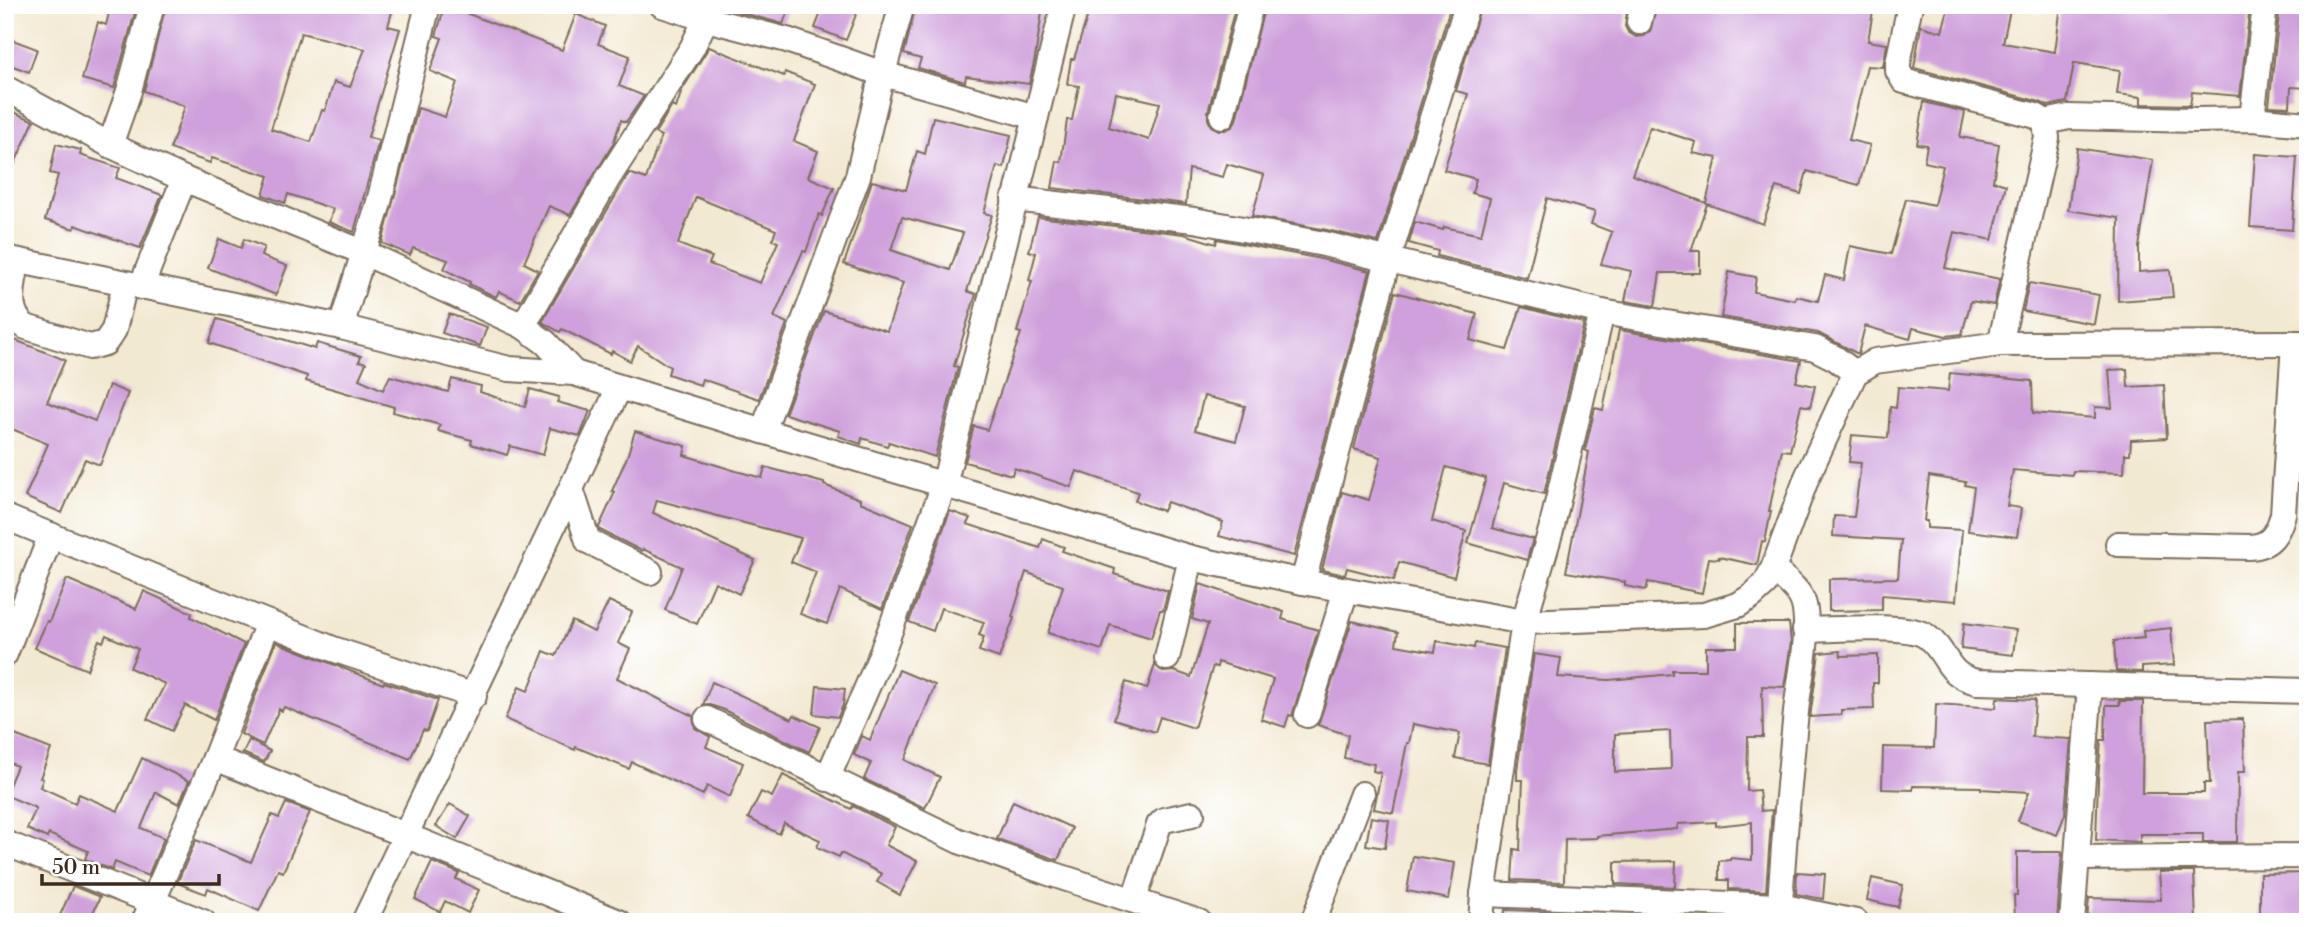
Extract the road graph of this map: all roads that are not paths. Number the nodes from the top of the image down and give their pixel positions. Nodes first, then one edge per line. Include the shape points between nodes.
1 (152, 5) edge
2 (428, 5) edge
3 (662, 5) edge
4 (902, 5) edge
5 (1064, 5) edge
6 (1251, 5) edge
7 (1467, 5) edge
8 (1910, 5) edge
9 (2265, 5) edge
10 (699, 33) junction
11 (5, 88) edge
12 (879, 91) junction
13 (1222, 116) dead end
14 (2252, 118) junction
15 (2045, 122) junction
16 (2308, 124) edge
17 (1034, 129) junction
18 (110, 145) junction
19 (184, 179) junction
20 (1014, 199) junction
21 (365, 253) junction
22 (11, 259) edge
23 (1388, 260) junction
24 (133, 286) junction
25 (1602, 312) junction
26 (523, 326) junction
27 (341, 327) junction
28 (2301, 343) edge
29 (2000, 344) junction
30 (574, 373) junction
31 (1855, 373) junction
32 (619, 388) junction
33 (763, 431) junction
34 (2297, 450) edge
35 (944, 485) junction
36 (571, 489) junction
37 (5, 517) edge
38 (51, 535) junction
39 (2119, 544) dead end
40 (1191, 558) junction
41 (1773, 569) junction
42 (650, 572) dead end
43 (1303, 582) junction
44 (1346, 590) junction
45 (1524, 622) junction
46 (268, 623) junction
47 (1805, 630) junction
48 (5, 654) edge
49 (1167, 657) dead end
50 (2090, 685) junction
51 (2308, 691) edge
52 (474, 696) junction
53 (1307, 715) dead end
54 (707, 719) dead end
55 (215, 758) junction
56 (827, 779) junction
57 (1362, 794) dead end
58 (1192, 814) dead end
59 (405, 835) junction
60 (5, 843) edge
61 (2308, 856) edge
62 (2077, 858) junction
63 (1483, 894) junction
64 (1134, 900) junction
65 (149, 912) edge
66 (1780, 914) edge
67 (202, 922) edge
68 (364, 922) edge
69 (619, 922) edge
70 (1199, 922) edge
71 (1313, 922) edge
72 (1481, 922) edge
73 (1856, 922) edge
74 (2072, 922) edge

1 - 18 street via 130,91
2 - 21 street
3 - 10 street
4 - 12 street
5 - 17 street
6 - 13 street
7 - 23 street
8 - 15 street via 1898,71 1911,83
9 - 14 street
10 - 12 street via 787,40
10 - 26 street
11 - 18 street
12 - 17 street
12 - 33 street via 858,176
14 - 15 street via 2069,117
14 - 16 street
15 - 29 street via 2047,138
17 - 20 street
18 - 19 street
19 - 21 street
19 - 24 street
20 - 23 street via 1194,220
20 - 35 street
21 - 26 street
21 - 27 street
22 - 24 street
22 - 24 street via 12,305 18,321 90,347 110,338
23 - 25 street
23 - 43 street
24 - 27 street
25 - 31 street via 1803,345 1825,352
25 - 45 street via 1551,530
26 - 30 street
27 - 30 street via 509,369
28 - 29 street
28 - 34 street
29 - 31 street via 1887,358
30 - 32 street
31 - 41 street via 1807,477
32 - 33 street
32 - 36 street
33 - 35 street
34 - 39 street via 2279,529 2268,543 2260,547
35 - 40 street
35 - 56 street via 879,660
36 - 42 street via 588,541
36 - 52 street
37 - 38 street
38 - 46 street
38 - 48 street
40 - 43 street
40 - 49 street
41 - 45 street via 1752,596 1721,611 1683,617
41 - 47 street via 1801,598
43 - 44 street
44 - 45 street
44 - 53 street
45 - 63 street
46 - 52 street
46 - 55 street
47 - 50 street via 1916,630 1934,643 1964,679
47 - 66 street
50 - 51 street
50 - 62 street
52 - 59 street
54 - 56 street
55 - 59 street
55 - 65 street
56 - 64 street via 982,850
57 - 71 street
58 - 64 street via 1159,825
59 - 68 street
59 - 69 street
60 - 65 street
61 - 62 street
62 - 74 street
63 - 66 street
63 - 72 street
64 - 70 street
65 - 67 street
66 - 73 street

